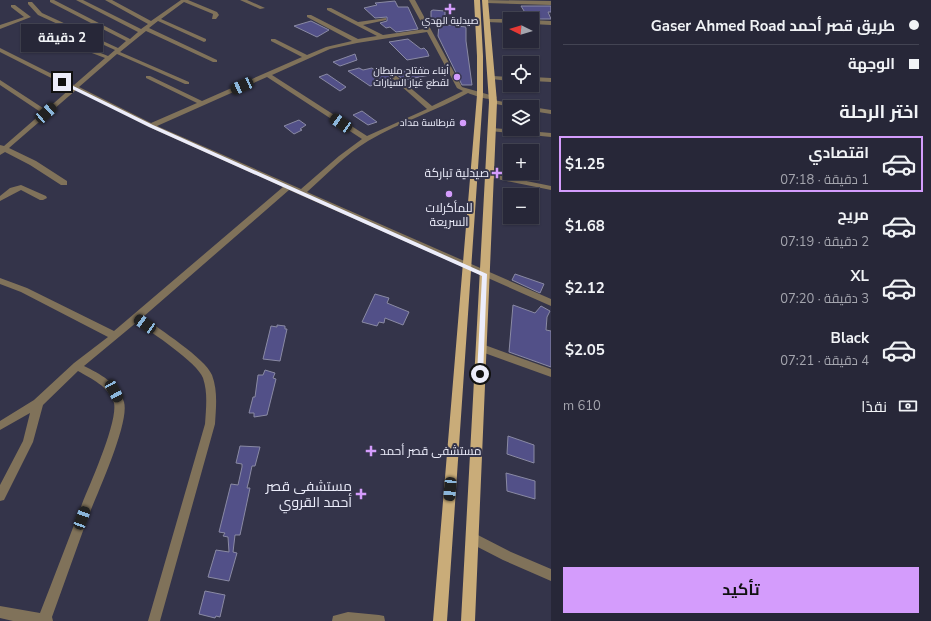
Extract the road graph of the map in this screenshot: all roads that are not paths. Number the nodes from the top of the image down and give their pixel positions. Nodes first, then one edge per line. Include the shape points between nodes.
1 (79, 0) edge
2 (108, 0) edge
3 (170, 0) edge
4 (184, 0) edge
5 (243, 0) edge
6 (412, 0) edge
7 (483, 0) edge
8 (52, 1) dead end
9 (30, 3) dead end
10 (551, 3) edge
11 (178, 4) junction
12 (13, 6) dead end
13 (262, 8) dead end
14 (328, 8) dead end
15 (310, 16) dead end
16 (214, 18) dead end
17 (384, 18) dead end
18 (488, 21) junction
19 (154, 22) junction
20 (503, 22) edge
21 (539, 22) edge
22 (551, 23) edge
23 (357, 24) junction
24 (0, 27) edge
25 (144, 30) junction
26 (428, 30) junction
27 (382, 37) junction
28 (204, 40) dead end
29 (273, 40) dead end
30 (38, 41) dead end
31 (357, 41) junction
32 (130, 42) junction
33 (0, 50) edge
34 (118, 51) junction
35 (306, 57) junction
36 (109, 58) junction
37 (215, 61) dead end
38 (268, 75) junction
39 (393, 76) dead end
40 (148, 77) dead end
41 (493, 78) junction
42 (503, 79) edge
43 (539, 79) edge
44 (551, 80) edge
45 (187, 83) dead end
46 (1, 84) edge
47 (74, 88) junction
48 (467, 91) junction
49 (480, 95) junction
50 (494, 100) junction
51 (503, 102) edge
52 (203, 104) junction
53 (430, 108) junction
54 (539, 110) edge
55 (551, 112) edge
56 (46, 113) junction
57 (151, 126) junction
58 (492, 130) junction
59 (551, 135) edge
60 (366, 139) junction
61 (2, 149) edge
62 (490, 175) junction
63 (64, 183) dead end
64 (288, 187) junction
65 (551, 188) edge
66 (301, 193) junction
67 (43, 198) dead end
68 (0, 199) edge
69 (466, 266) junction
70 (485, 275) junction
71 (1, 282) edge
72 (551, 303) edge
73 (136, 318) junction
74 (115, 336) junction
75 (482, 348) junction
76 (77, 366) junction
77 (551, 373) edge
78 (38, 403) junction
79 (0, 426) edge
80 (0, 496) edge
81 (472, 538) junction
82 (551, 575) edge
83 (0, 612) edge
84 (45, 621) edge
85 (154, 621) edge
86 (338, 621) edge
87 (379, 621) edge
88 (440, 621) edge
89 (468, 621) edge

1 - 25 street
2 - 19 street
3 - 11 street
4 - 11 street
4 - 16 street via 215,13
5 - 13 street
6 - 26 street
7 - 10 street
7 - 18 main road
7 - 49 main road
8 - 32 street
9 - 34 street via 40,14
11 - 19 street
12 - 24 street via 28,17
14 - 23 street
15 - 31 street
17 - 23 street
18 - 20 street
18 - 41 main road
19 - 25 street
19 - 28 street
21 - 22 street
23 - 27 street
25 - 32 street
25 - 37 street
26 - 27 street
26 - 48 street via 460,88
27 - 31 street
29 - 35 street
30 - 36 street via 49,37 59,38
31 - 35 street via 328,48
32 - 34 street
33 - 47 street
34 - 36 street
34 - 45 street
35 - 38 street
36 - 47 street
38 - 52 street
38 - 60 street
39 - 53 street
40 - 52 street
41 - 42 street
41 - 50 main road
43 - 44 street
46 - 56 street
47 - 56 street
47 - 57 street
48 - 49 street
48 - 53 street
49 - 50 street
49 - 69 main road
50 - 51 street
50 - 58 main road
52 - 57 street
53 - 60 street
54 - 55 street
56 - 61 street
57 - 64 street
58 - 59 street
58 - 62 main road
60 - 66 street
61 - 63 street via 33,163
62 - 65 street
62 - 70 main road
64 - 66 street
64 - 73 street
66 - 69 street
67 - 68 street via 21,187
69 - 70 street
69 - 88 main road
70 - 72 street
70 - 75 main road
71 - 74 street via 24,290
73 - 74 street
73 - 85 street via 191,357 208,375 212,396 210,424
74 - 76 street
75 - 77 street
75 - 81 main road
76 - 78 street
76 - 84 street via 110,388 119,400 120,408 112,439
78 - 79 street
78 - 80 street via 28,442
81 - 82 street
81 - 89 main road
83 - 84 street
86 - 87 street

